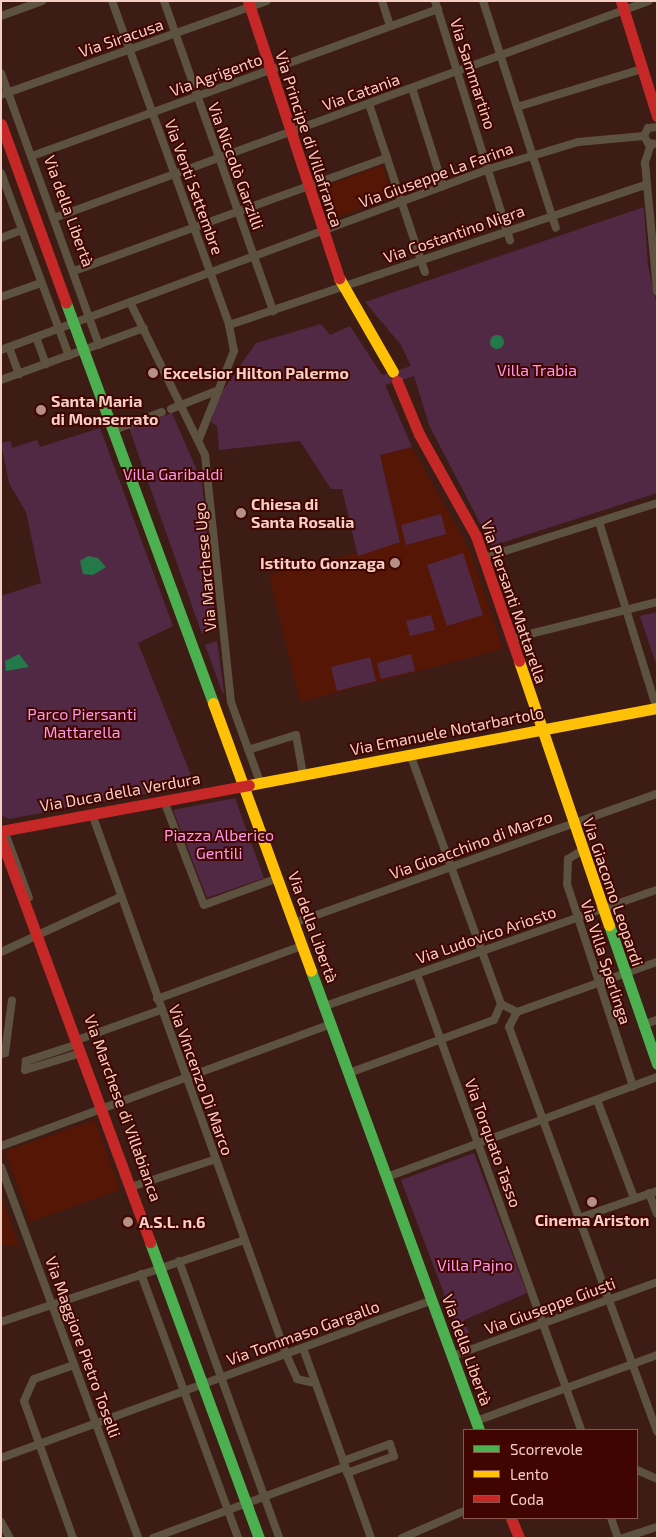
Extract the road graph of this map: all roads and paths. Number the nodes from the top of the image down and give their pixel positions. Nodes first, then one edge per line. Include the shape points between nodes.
1 (42, 1) edge
2 (112, 1) edge
3 (164, 1) edge
4 (267, 1) edge
5 (382, 1) edge
6 (483, 1) edge
7 (649, 1) edge
8 (249, 4) edge
9 (437, 5) edge
10 (622, 6) edge
11 (1, 16) edge
12 (390, 26) junction
13 (175, 33) junction
14 (130, 49) junction
15 (501, 56) junction
16 (642, 69) junction
17 (269, 71) junction
18 (1, 72) edge
19 (457, 72) junction
20 (412, 88) junction
21 (653, 92) edge
22 (5, 94) edge
23 (197, 97) junction
24 (369, 104) junction
25 (517, 107) junction
26 (153, 112) junction
27 (657, 116) edge
28 (1, 124) edge
29 (657, 127) edge
30 (288, 133) junction
31 (644, 136) junction
32 (654, 144) edge
33 (533, 155) junction
34 (32, 156) junction
35 (219, 158) junction
36 (387, 158) junction
37 (489, 169) junction
38 (1, 173) edge
39 (175, 174) junction
40 (646, 185) junction
41 (305, 186) junction
42 (443, 186) junction
43 (402, 201) junction
44 (238, 210) junction
45 (552, 215) junction
46 (54, 218) junction
47 (194, 226) junction
48 (556, 228) dead end
49 (22, 230) junction
50 (507, 230) junction
51 (322, 231) junction
52 (1, 238) edge
53 (510, 241) dead end
54 (254, 256) junction
55 (421, 259) junction
56 (74, 271) junction
57 (210, 272) junction
58 (425, 272) dead end
59 (41, 283) junction
60 (342, 286) junction
61 (657, 291) edge
62 (1, 297) edge
63 (130, 302) junction
64 (272, 311) junction
65 (90, 317) junction
66 (74, 323) junction
67 (229, 325) junction
68 (144, 328) junction
69 (58, 329) junction
70 (36, 337) junction
71 (99, 345) junction
72 (9, 347) junction
73 (1, 350) edge
74 (84, 350) junction
75 (69, 356) junction
76 (46, 364) junction
77 (19, 374) junction
78 (1, 380) edge
79 (216, 391) junction
80 (183, 405) junction
81 (171, 409) dead end
82 (162, 412) dead end
83 (114, 430) junction
84 (199, 439) junction
85 (657, 503) edge
86 (599, 522) junction
87 (484, 558) junction
88 (657, 602) edge
89 (626, 610) junction
90 (510, 639) junction
91 (657, 708) edge
92 (540, 729) junction
93 (248, 750) junction
94 (410, 754) junction
95 (303, 774) junction
96 (260, 782) junction
97 (244, 786) junction
98 (657, 794) edge
99 (164, 801) junction
100 (92, 814) junction
101 (572, 824) junction
102 (2, 833) edge
103 (581, 851) junction
104 (451, 868) junction
105 (278, 878) junction
106 (657, 890) edge
107 (120, 897) junction
108 (601, 909) junction
109 (576, 918) junction
110 (294, 923) junction
111 (39, 935) junction
112 (302, 946) junction
113 (482, 950) junction
114 (1, 952) edge
115 (657, 962) edge
116 (417, 974) junction
117 (624, 974) junction
118 (597, 984) junction
119 (157, 999) junction
120 (12, 1000) dead end
121 (502, 1004) junction
122 (325, 1006) junction
123 (161, 1010) junction
124 (517, 1012) junction
125 (494, 1020) junction
126 (657, 1020) edge
127 (331, 1024) junction
128 (643, 1025) junction
129 (510, 1027) junction
130 (440, 1039) junction
131 (79, 1044) junction
132 (1, 1054) edge
133 (657, 1064) edge
134 (349, 1073) junction
135 (185, 1077) junction
136 (657, 1077) edge
137 (633, 1086) junction
138 (597, 1100) junction
139 (103, 1108) junction
140 (542, 1120) junction
141 (478, 1144) junction
142 (1, 1146) edge
143 (216, 1159) junction
144 (1, 1167) edge
145 (387, 1177) junction
146 (132, 1186) junction
147 (653, 1192) edge
148 (634, 1198) junction
149 (657, 1214) edge
150 (579, 1218) junction
151 (245, 1240) junction
152 (179, 1261) junction
153 (162, 1267) junction
154 (141, 1274) junction
155 (657, 1282) edge
156 (608, 1299) junction
157 (432, 1300) junction
158 (52, 1302) junction
159 (1, 1322) edge
160 (544, 1322) junction
161 (303, 1348) junction
162 (286, 1354) junction
163 (657, 1355) edge
164 (452, 1356) junction
165 (632, 1364) junction
166 (74, 1365) junction
167 (220, 1378) junction
168 (205, 1383) junction
169 (315, 1383) junction
170 (566, 1388) junction
171 (184, 1390) junction
172 (96, 1423) junction
173 (478, 1426) edge
174 (581, 1429) edge
175 (657, 1432) edge
176 (41, 1444) junction
177 (1, 1458) edge
178 (345, 1467) junction
179 (638, 1470) edge
180 (657, 1479) edge
181 (264, 1497) junction
182 (249, 1503) junction
183 (228, 1510) junction
184 (463, 1511) edge
185 (511, 1519) edge
186 (611, 1519) edge
187 (1, 1522) edge
188 (657, 1527) edge
189 (10, 1538) edge
190 (73, 1538) edge
191 (138, 1538) edge
192 (153, 1538) edge
193 (238, 1538) edge
194 (259, 1538) edge
195 (264, 1538) edge
196 (279, 1538) edge
197 (371, 1538) edge
198 (402, 1538) edge
199 (519, 1538) edge
200 (618, 1538) edge
201 (623, 1538) edge

1 - 11 street
2 - 14 street, Via Venti Settembre
3 - 13 street, Via Niccolò Garzilli
4 - 8 street, Via Siracusa
5 - 12 street
6 - 15 street
7 - 10 street, Via Catania
8 - 13 street, Via Siracusa
8 - 17 street, Via Principe di Villafranca
9 - 12 street, Via Agrigento
9 - 19 street, Via Sammartino
10 - 15 street, Via Catania
10 - 16 street
12 - 17 street, Via Agrigento
13 - 14 street, Via Siracusa
13 - 23 street, Via Niccolò Garzilli
14 - 22 street, Via Siracusa
14 - 26 street, Via Venti Settembre
15 - 19 street, Via Catania
15 - 25 street
16 - 21 street
16 - 25 street
17 - 23 street, Via Agrigento
17 - 30 street, Via Principe di Villafranca
18 - 22 street, Via della Libertà
19 - 20 street, Via Catania
19 - 37 street, Via Sammartino
20 - 24 street, Via Catania
20 - 42 street
21 - 27 street
22 - 34 street, Via della Libertà
23 - 26 street, Via Agrigento
23 - 35 street, Via Niccolò Garzilli
24 - 30 street, Via Catania
24 - 36 street
25 - 33 street
26 - 34 street, Via Agrigento
26 - 39 street, Via Venti Settembre
28 - 66 street, Via della Libertà
29 - 31 street via 648,128
30 - 35 street, Via Catania
30 - 41 street, Via Principe di Villafranca
31 - 32 street
31 - 33 street, Via Giuseppe La Farina via 578,142
32 - 40 street via 645,163
33 - 37 street, Via Giuseppe La Farina
33 - 45 street
34 - 46 street, Via della Libertà
35 - 39 street, Via Catania
35 - 44 street, Via Niccolò Garzilli
36 - 41 street
36 - 43 street
37 - 42 street, Via Giuseppe La Farina
37 - 50 street, Via Sammartino
38 - 49 street
39 - 46 street, Via Catania
39 - 47 street, Via Venti Settembre
40 - 45 street, Via Costantino Nigra
40 - 61 street
41 - 44 street
41 - 51 street, Via Principe di Villafranca
42 - 43 street, Via Giuseppe La Farina
43 - 51 street, Via Giuseppe La Farina
43 - 55 street
44 - 47 street
44 - 54 street, Via Niccolò Garzilli
45 - 48 street
45 - 50 street, Via Costantino Nigra
46 - 56 street, Via della Libertà
47 - 56 street
47 - 57 street, Via Venti Settembre
49 - 52 street
49 - 59 street
50 - 53 street, Via Sammartino
50 - 55 street, Via Costantino Nigra
51 - 54 street, Via Giuseppe La Farina
51 - 60 street, Via Principe di Villafranca
54 - 57 street, Via Giuseppe La Farina
54 - 64 street, Via Niccolò Garzilli
55 - 58 street
55 - 60 street, Via Costantino Nigra
56 - 65 street, Via della Libertà
57 - 63 street, Via Giuseppe La Farina
57 - 67 street, Via Venti Settembre
59 - 62 street
59 - 69 street
60 - 64 street, Via Costantino Nigra
60 - 87 street, Via Piersanti Mattarella via 395,376
63 - 65 street, Via Giuseppe La Farina
63 - 68 street, Via Marchese Ugo
64 - 67 street, Via Costantino Nigra
65 - 66 street, Via Giuseppe La Farina
65 - 71 street, Via della Libertà
66 - 69 street, Via Giuseppe La Farina
66 - 74 street, Via della Libertà
67 - 79 street, Via Venti Settembre via 234,350
68 - 71 street
68 - 80 street, Via Marchese Ugo
69 - 70 street, Via Giuseppe La Farina
69 - 75 street
70 - 72 street, Via Giuseppe La Farina
70 - 76 street
71 - 74 street
72 - 73 street, Via Giuseppe La Farina
72 - 77 street
74 - 75 street
74 - 83 street, Via della Libertà
75 - 76 street
76 - 77 street
77 - 78 street
79 - 80 street
79 - 84 street, Via Venti Settembre
80 - 81 street
80 - 84 street, Via Marchese Ugo
82 - 83 street
83 - 97 street, Via della Libertà
84 - 93 street, Via Marchese Ugo via 212,494 231,702
85 - 86 street
86 - 87 street
86 - 89 street
87 - 90 street, Via Piersanti Mattarella
88 - 89 street
89 - 90 street
89 - 91 street
90 - 92 street, Via Piersanti Mattarella
91 - 92 street, Via Emanuele Notarbartolo
92 - 94 street, Via Emanuele Notarbartolo
92 - 101 street, Via Giacomo Leopardi
93 - 95 street via 296,735
93 - 96 street, Via Marchese Ugo
94 - 95 street, Via Emanuele Notarbartolo
94 - 104 street
95 - 96 street, Via Emanuele Notarbartolo
96 - 97 street, Via Emanuele Notarbartolo
97 - 99 street, Via Duca della Verdura
97 - 105 street, Via della Libertà
98 - 101 street, Via Gioacchino di Marzo
99 - 100 street, Via Duca della Verdura
99 - 105 street via 204,905
100 - 102 street, Via Duca della Verdura
100 - 107 street, Via Vincenzo Di Marco
101 - 103 street, Via Giacomo Leopardi
101 - 104 street, Via Gioacchino di Marzo
102 - 111 street, Via Marchese di Villabianca
103 - 108 street, Via Giacomo Leopardi
103 - 109 street, Via Villa Sperlinga via 566,866
104 - 110 street, Via Gioacchino di Marzo
104 - 113 street
105 - 110 street, Via della Libertà
106 - 108 street, Via Ludovico Ariosto
107 - 111 street
107 - 119 street, Via Vincenzo Di Marco
108 - 109 street, Via Ludovico Ariosto
108 - 117 street, Via Giacomo Leopardi
109 - 113 street, Via Ludovico Ariosto
109 - 118 street, Via Villa Sperlinga
110 - 112 street, Via della Libertà
111 - 114 street
111 - 131 street, Via Marchese di Villabianca
112 - 119 street
112 - 122 street, Via della Libertà
113 - 116 street, Via Ludovico Ariosto
113 - 121 street
115 - 117 street
116 - 122 street, Via Ludovico Ariosto
116 - 130 street, Via Torquato Tasso
117 - 118 street
117 - 128 street, Via Giacomo Leopardi
118 - 124 street
118 - 137 street, Via Villa Sperlinga
119 - 123 street, Via Vincenzo Di Marco
120 - 132 street via 5,1053
121 - 124 street
121 - 125 street
122 - 127 street, Via della Libertà
123 - 131 street
123 - 135 street, Via Vincenzo Di Marco
124 - 129 street
125 - 129 street
125 - 130 street
126 - 128 street
127 - 134 street, Via della Libertà
127 - 135 street
128 - 133 street, Via Giacomo Leopardi
129 - 140 street
130 - 134 street
130 - 141 street, Via Torquato Tasso
131 - 131 street via 26,1061 25,1070
131 - 139 street, Via Marchese di Villabianca
134 - 145 street, Via della Libertà
135 - 139 street
135 - 143 street, Via Vincenzo Di Marco
136 - 137 street
137 - 138 street
138 - 140 street
138 - 148 street
139 - 142 street
139 - 146 street, Via Marchese di Villabianca
140 - 141 street
140 - 150 street
141 - 145 street
141 - 160 street, Via Torquato Tasso
143 - 146 street
143 - 151 street, Via Vincenzo Di Marco
144 - 158 street, Via Maggiore Pietro Toselli
145 - 157 street, Via della Libertà
146 - 153 street, Via Marchese di Villabianca
147 - 148 street
147 - 149 street
148 - 150 street
150 - 156 street
151 - 152 street
151 - 162 street, Via Vincenzo Di Marco
152 - 153 street
152 - 167 street
153 - 154 street
153 - 168 street, Via Marchese di Villabianca
154 - 158 street
154 - 171 street
155 - 156 street, Via Giuseppe Giusti
156 - 160 street, Via Giuseppe Giusti
156 - 165 street
157 - 161 street, Via Tommaso Gargallo
157 - 164 street, Via della Libertà
158 - 159 street
158 - 166 street, Via Maggiore Pietro Toselli
160 - 164 street, Via Giuseppe Giusti
160 - 170 street, Via Torquato Tasso
161 - 162 street, Via Tommaso Gargallo
161 - 169 street
162 - 167 street, Via Tommaso Gargallo
162 - 169 street, Via Vincenzo Di Marco via 297,1379
163 - 165 street
164 - 173 street, Via della Libertà
165 - 170 street
165 - 175 street
166 - 172 street, Via Maggiore Pietro Toselli
166 - 176 street via 34,1379 24,1394
167 - 168 street, Via Tommaso Gargallo
167 - 181 street
168 - 171 street, Via Tommaso Gargallo
168 - 182 street, Via Marchese di Villabianca
169 - 178 street
170 - 173 street
170 - 174 street, Via Torquato Tasso
171 - 172 street, Via Tommaso Gargallo
171 - 183 street
172 - 176 street, Via Tommaso Gargallo
172 - 191 street, Via Maggiore Pietro Toselli
176 - 177 street, Via Tommaso Gargallo
176 - 190 street
178 - 178 street via 394,1456 390,1444
178 - 181 street
178 - 197 street
179 - 180 street
181 - 182 street
181 - 196 street
182 - 183 street
182 - 194 street, Via Marchese di Villabianca
182 - 195 street, Via Marchese di Villabianca
183 - 192 street
183 - 193 street
184 - 198 street
185 - 199 street
186 - 200 street
187 - 189 street
188 - 201 street

